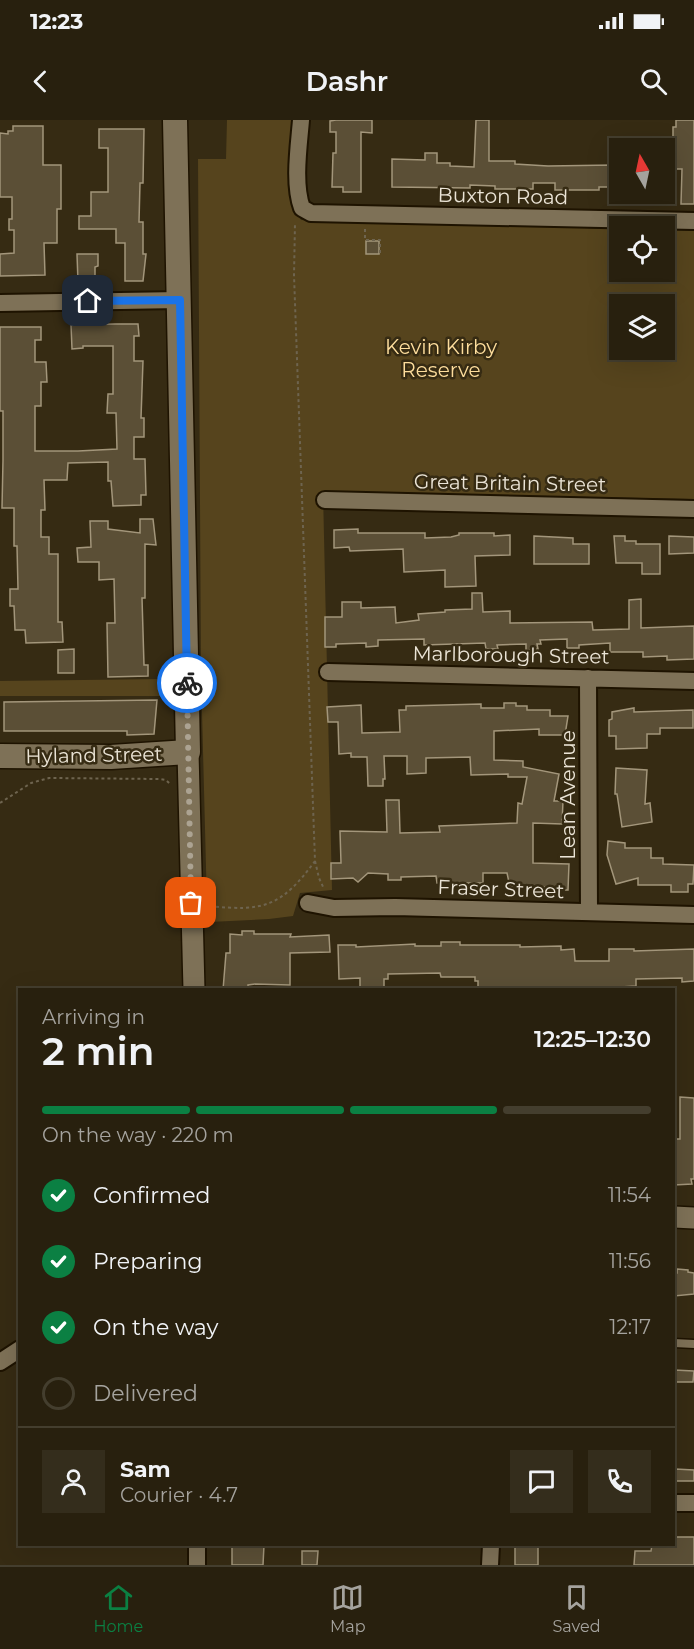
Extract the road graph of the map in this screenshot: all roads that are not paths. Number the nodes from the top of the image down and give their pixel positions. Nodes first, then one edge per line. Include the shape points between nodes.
1 (175, 120) edge
2 (301, 120) edge
3 (694, 221) edge
4 (180, 300) junction
5 (0, 303) edge
6 (326, 500) dead end
7 (694, 509) edge
8 (328, 672) dead end
9 (588, 678) junction
10 (694, 681) edge
11 (188, 752) junction
12 (0, 756) edge
13 (308, 903) dead end
14 (589, 912) junction
15 (694, 915) edge
16 (194, 988) edge
17 (675, 1217) edge
18 (694, 1218) edge
19 (675, 1344) edge
20 (694, 1344) edge
21 (18, 1350) edge
22 (0, 1362) edge
23 (675, 1503) edge
24 (694, 1503) edge
25 (197, 1546) edge
26 (490, 1546) edge
27 (197, 1565) edge
28 (490, 1565) edge

1 - 4 main road
2 - 3 street, Buxton Road via 299,200 302,208 311,213
4 - 5 street
4 - 11 main road
6 - 7 street, Great Britain Street
8 - 9 street, Marlborough Street
9 - 10 street, Marlborough Street
9 - 14 street, Lean Avenue
11 - 12 main road, Hyland Street via 120,757
11 - 16 street
13 - 14 street, Fraser Street via 334,908
14 - 15 street, Fraser Street
17 - 18 street
19 - 20 lane
21 - 22 street
23 - 24 street
25 - 27 street
26 - 28 street

